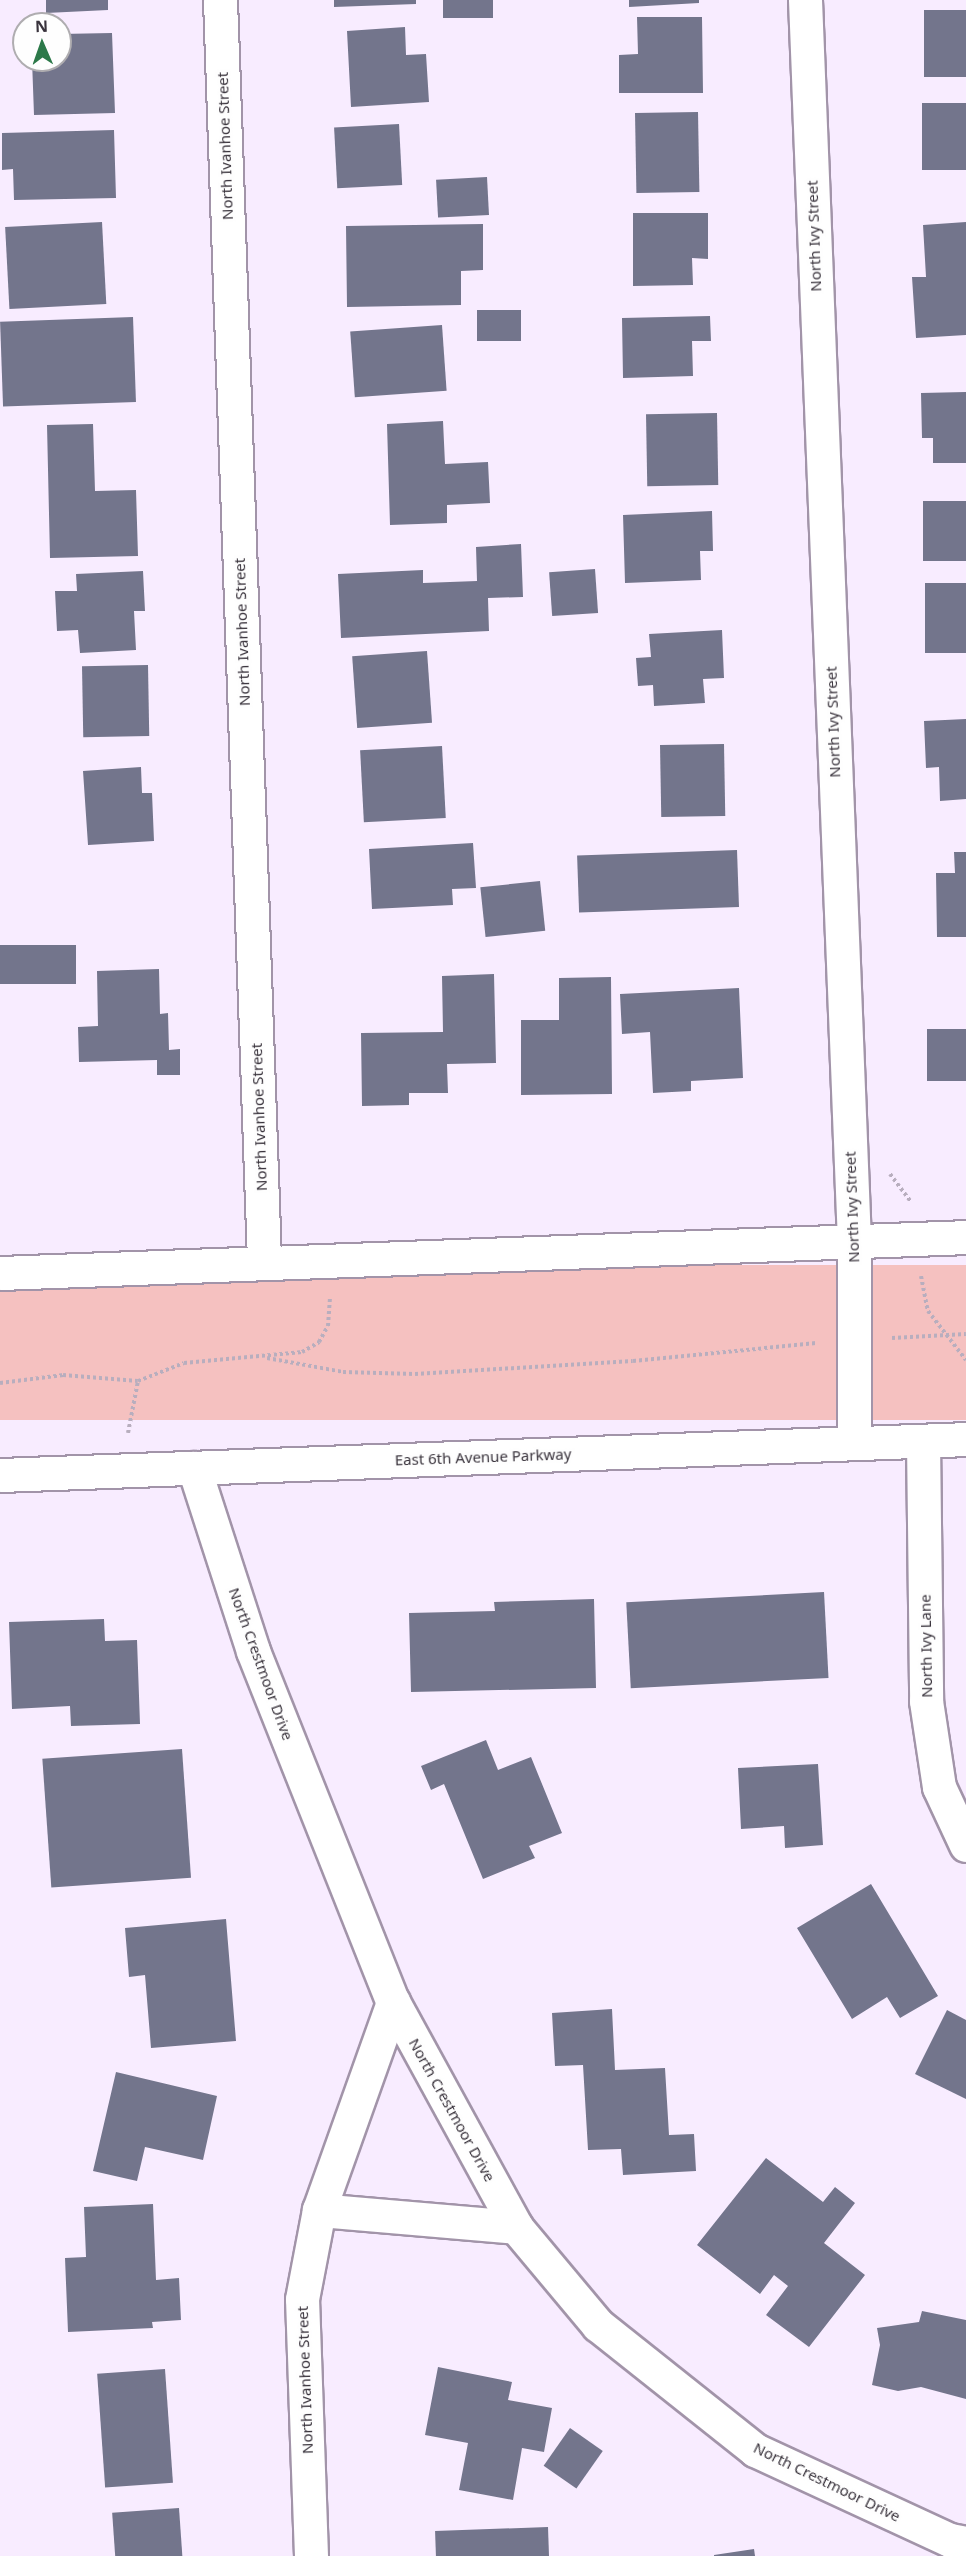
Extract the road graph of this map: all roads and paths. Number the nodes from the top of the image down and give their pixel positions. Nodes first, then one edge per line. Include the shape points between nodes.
1 (220, 0) edge
2 (805, 0) edge
3 (966, 1237) edge
4 (854, 1241) junction
5 (327, 1260) junction
6 (264, 1263) junction
7 (0, 1273) edge
8 (966, 1334) edge
9 (856, 1340) junction
10 (267, 1358) junction
11 (138, 1381) junction
12 (0, 1383) edge
13 (966, 1439) edge
14 (923, 1441) junction
15 (854, 1443) junction
16 (194, 1468) junction
17 (127, 1471) junction
18 (0, 1475) edge
19 (966, 1845) edge
20 (393, 2002) junction
21 (319, 2210) junction
22 (516, 2227) junction
23 (955, 2546) edge
24 (311, 2556) edge

1 - 6 street, North Ivanhoe Street
2 - 4 street, North Ivy Street
3 - 4 street
4 - 5 street
4 - 9 street, North Ivy Street
5 - 6 street
5 - 10 path via 328,1326 319,1342 302,1352
6 - 7 street
8 - 9 path
9 - 10 path via 610,1362 415,1374 343,1372
9 - 15 street, North Ivy Street
10 - 11 path via 184,1363
11 - 12 path via 63,1375
11 - 17 path via 128,1426
13 - 14 street, East 6th Avenue Parkway
14 - 15 street, East 6th Avenue Parkway
14 - 19 street, North Ivy Lane via 926,1701 939,1787
15 - 16 street, East 6th Avenue Parkway
16 - 17 street, East 6th Avenue Parkway
16 - 20 street, North Crestmoor Drive via 253,1651
17 - 18 street, East 6th Avenue Parkway
20 - 21 street, North Ivanhoe Street
20 - 22 street, North Crestmoor Drive
21 - 22 street
21 - 24 street, North Ivanhoe Street via 302,2299
22 - 23 street, North Crestmoor Drive via 598,2325 755,2451

